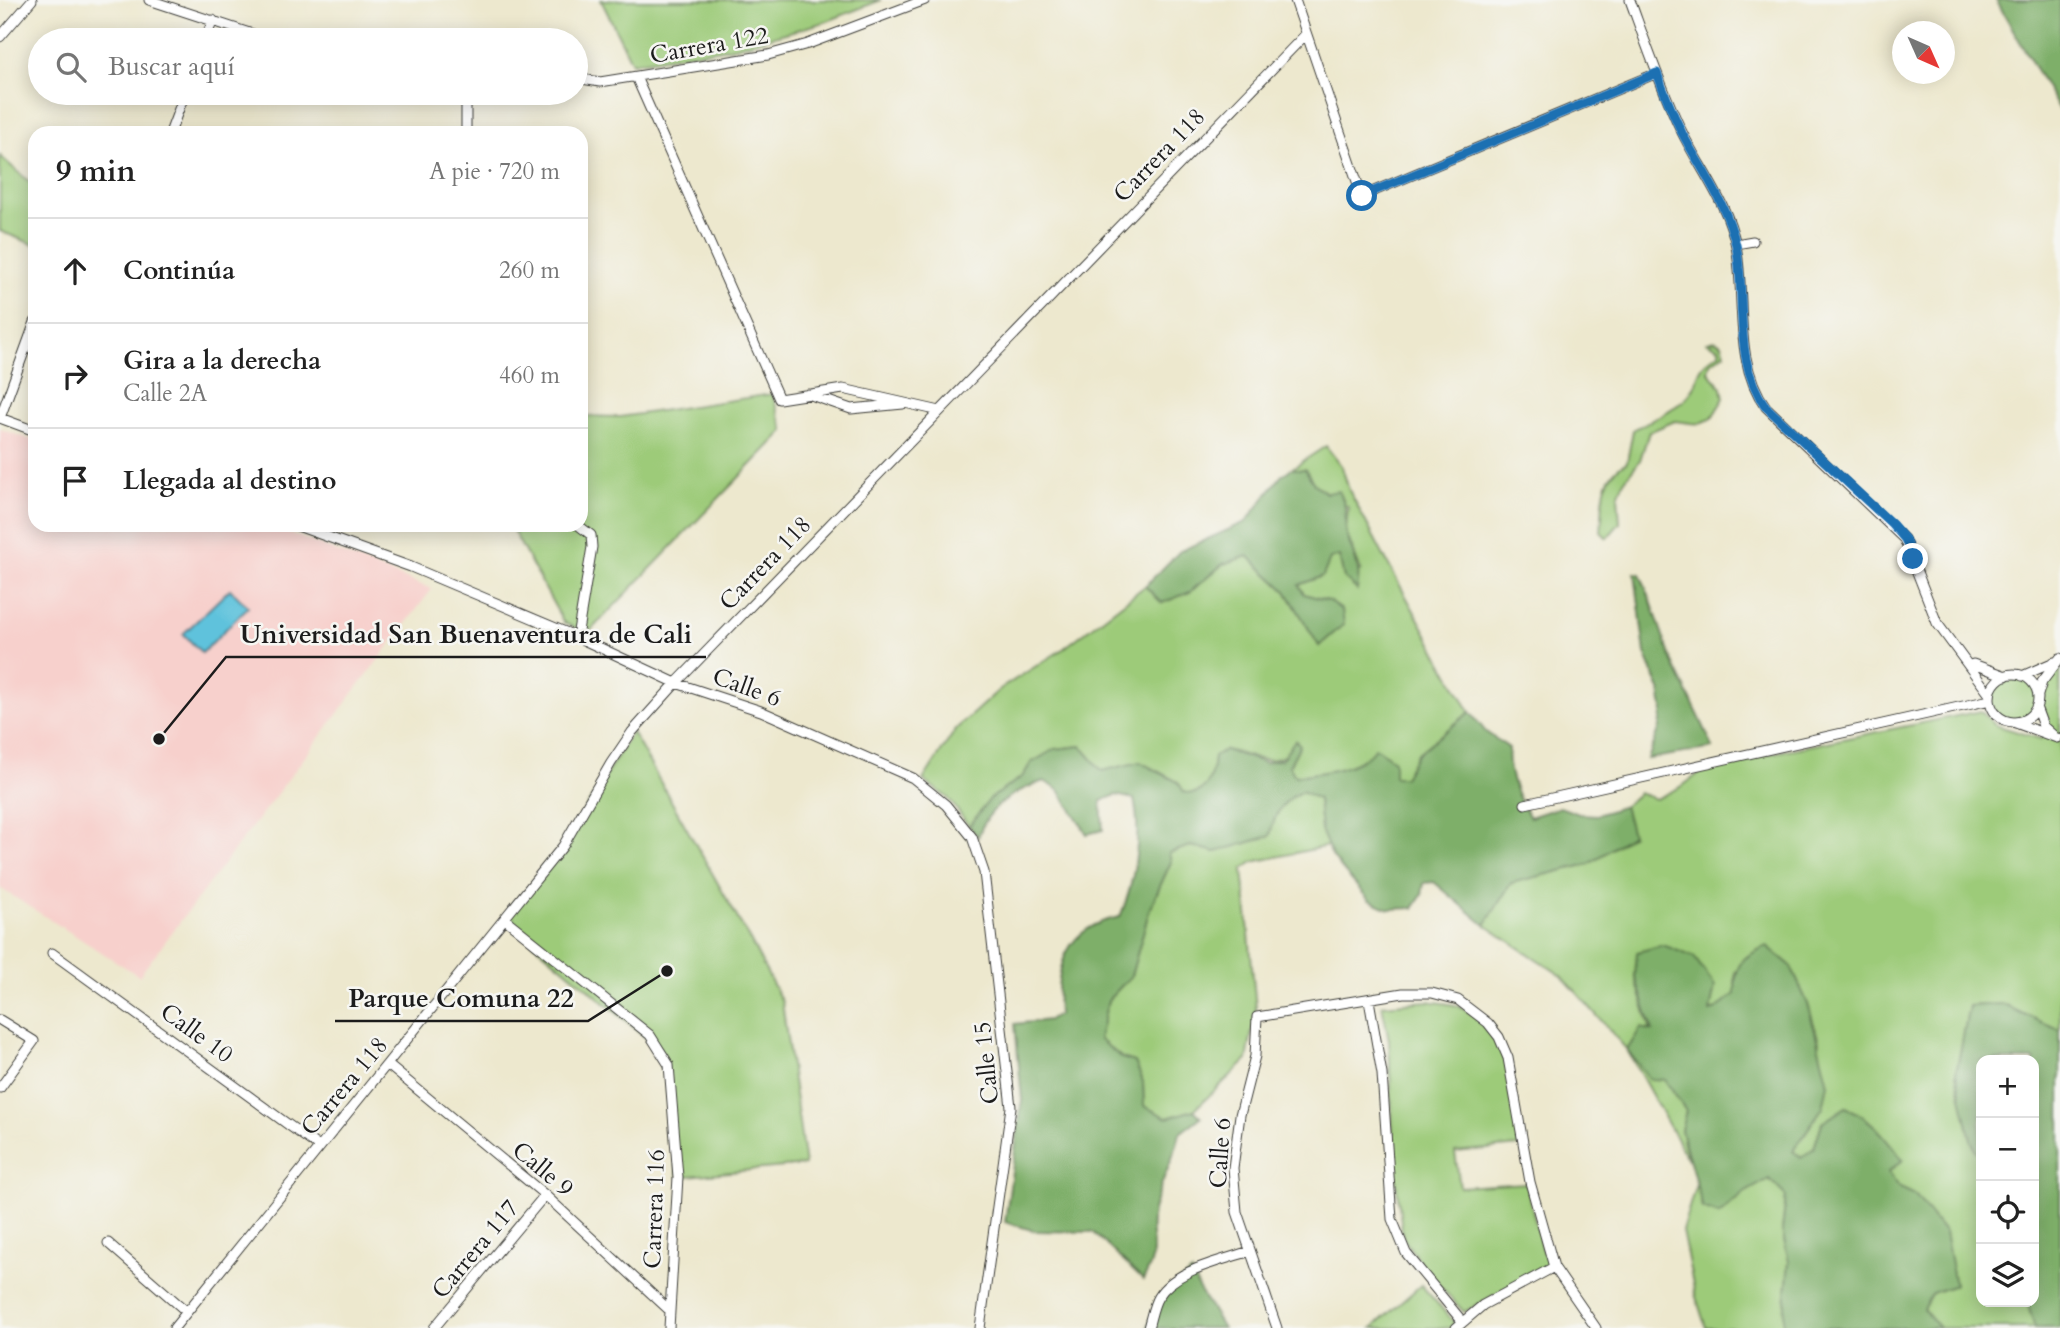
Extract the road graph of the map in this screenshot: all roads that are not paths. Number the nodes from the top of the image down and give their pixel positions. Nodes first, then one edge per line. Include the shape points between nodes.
1 (32, 0) edge
2 (149, 0) edge
3 (925, 0) edge
4 (1295, 0) edge
5 (1630, 0) edge
6 (213, 20) junction
7 (210, 28) edge
8 (236, 28) edge
9 (1306, 34) junction
10 (0, 37) edge
11 (1657, 73) junction
12 (636, 77) junction
13 (588, 80) edge
14 (180, 105) edge
15 (466, 105) edge
16 (173, 126) edge
17 (467, 126) edge
18 (1753, 241) dead end
19 (1736, 244) junction
20 (28, 340) edge
21 (807, 393) junction
22 (911, 402) junction
23 (940, 411) junction
24 (0, 418) edge
25 (28, 428) edge
26 (314, 532) edge
27 (587, 532) edge
28 (577, 637) junction
29 (2059, 659) edge
30 (1967, 661) junction
31 (2007, 676) junction
32 (2022, 676) junction
33 (676, 683) junction
34 (1991, 701) junction
35 (2037, 701) junction
36 (2013, 722) junction
37 (2058, 739) edge
38 (1525, 804) dead end
39 (946, 805) joint
40 (505, 919) junction
41 (52, 953) dead end
42 (1369, 1000) junction
43 (0, 1020) edge
44 (388, 1065) junction
45 (0, 1088) edge
46 (319, 1147) junction
47 (545, 1195) junction
48 (108, 1243) dead end
49 (1250, 1251) junction
50 (1554, 1267) junction
51 (668, 1309) junction
52 (187, 1312) junction
53 (1459, 1324) edge
54 (174, 1328) edge
55 (433, 1328) edge
56 (669, 1328) edge
57 (980, 1328) edge
58 (1148, 1328) edge
59 (1277, 1328) edge
60 (1596, 1328) edge

1 - 10 street
2 - 6 street
3 - 12 street, Carrera 122 via 768,55
4 - 9 street
5 - 11 street
6 - 7 street
6 - 8 street
9 - 11 street via 1362,196
9 - 23 street, Carrera 118
11 - 19 street
12 - 13 street, Carrera 122
12 - 21 street via 779,399
14 - 16 street
15 - 17 street
18 - 19 street
19 - 30 street via 1746,363 1759,397 1905,539 1937,623
20 - 24 street
21 - 22 street via 843,389
21 - 22 street via 851,409
22 - 23 street
23 - 33 street, Carrera 118
24 - 25 street
26 - 28 street, Calle 6
27 - 28 street via 592,547
28 - 33 street, Calle 6
29 - 32 street
29 - 35 street via 2042,682
30 - 31 street
30 - 34 street
31 - 32 street
31 - 34 street via 1996,683
32 - 35 street via 2033,684
33 - 39 street, Calle 6 via 761,711 877,760 913,778
33 - 40 street, Carrera 118 via 632,732 564,846
34 - 36 street via 2001,718
34 - 38 street
35 - 36 street via 2030,716
35 - 37 street via 2043,726
36 - 37 street
39 - 57 street, Calle 15 via 972,837 984,872 1011,1107
40 - 44 street, Carrera 118
40 - 51 street, Carrera 116 via 650,1035 669,1065 678,1177
41 - 46 street, Calle 10
42 - 49 street, Calle 6 via 1257,1017 1255,1056 1233,1168 1237,1212
42 - 50 street via 1403,993 1432,993 1458,1000 1499,1037 1508,1058 1530,1182
42 - 53 street via 1382,1073 1392,1219 1406,1253
43 - 45 street via 34,1041
44 - 46 street, Carrera 118
44 - 47 street, Calle 9
46 - 52 street, Carrera 118
47 - 51 street, Calle 9
47 - 55 street, Carrera 117
48 - 52 street
49 - 58 street via 1167,1286 1157,1298
49 - 59 street, Calle 6
50 - 53 street via 1483,1305
50 - 60 street
51 - 56 street, Carrera 116
52 - 54 street, Carrera 118

